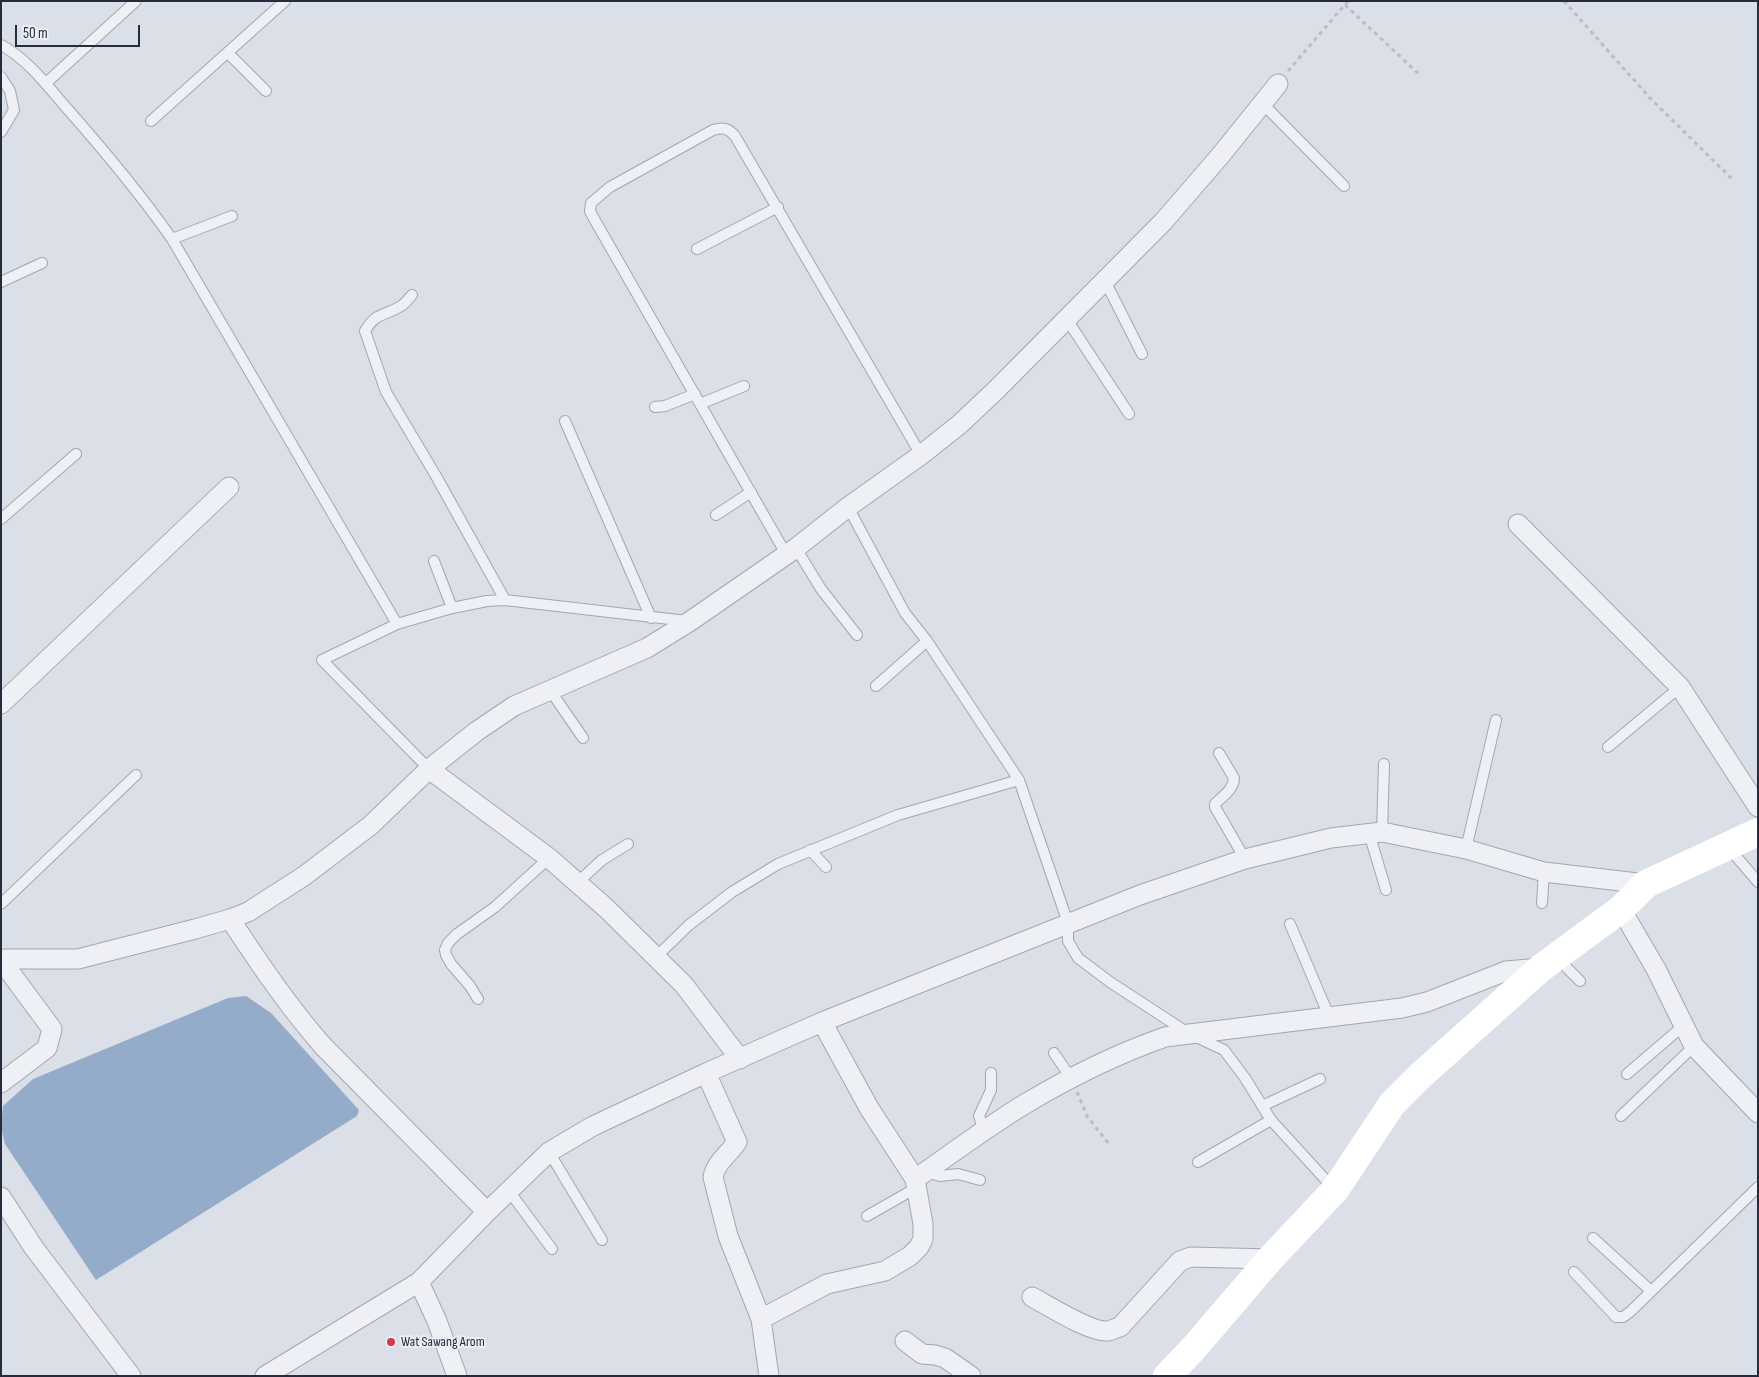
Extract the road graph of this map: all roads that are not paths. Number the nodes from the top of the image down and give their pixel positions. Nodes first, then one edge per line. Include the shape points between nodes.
1 (136, 1) edge
2 (285, 1) edge
3 (1, 45) edge
4 (228, 53) junction
5 (1, 77) edge
6 (46, 84) junction
7 (1278, 84) road end
8 (266, 91) dead end
9 (1262, 103) junction
10 (151, 121) dead end
11 (1, 132) edge
12 (1344, 186) dead end
13 (778, 207) junction
14 (232, 216) dead end
15 (172, 239) junction
16 (697, 249) dead end
17 (42, 263) dead end
18 (1105, 281) junction
19 (1, 282) edge
20 (412, 294) dead end
21 (1066, 318) junction
22 (1142, 354) dead end
23 (744, 386) dead end
24 (695, 394) junction
25 (700, 404) junction
26 (655, 407) dead end
27 (1129, 414) dead end
28 (565, 421) dead end
29 (76, 454) dead end
30 (921, 455) junction
31 (229, 487) dead end
32 (751, 492) junction
33 (848, 507) junction
34 (716, 515) dead end
35 (1, 519) edge
36 (1518, 524) dead end
37 (791, 551) junction
38 (434, 561) dead end
39 (505, 600) junction
40 (452, 608) junction
41 (651, 618) junction
42 (689, 622) junction
43 (397, 624) junction
44 (857, 635) dead end
45 (927, 641) junction
46 (876, 686) dead end
47 (1680, 687) junction
48 (550, 690) junction
49 (1, 704) edge
50 (1496, 720) dead end
51 (583, 738) dead end
52 (1608, 747) dead end
53 (1219, 753) dead end
54 (1384, 764) dead end
55 (429, 769) junction
56 (136, 775) dead end
57 (1019, 780) junction
58 (1758, 806) edge
59 (1375, 832) junction
60 (1758, 832) edge
61 (628, 844) dead end
62 (1727, 847) junction
63 (1466, 849) junction
64 (810, 850) junction
65 (549, 858) junction
66 (1246, 859) junction
67 (826, 866) dead end
68 (1544, 872) junction
69 (577, 882) junction
70 (1758, 882) edge
71 (1646, 884) junction
72 (1386, 890) dead end
73 (1542, 903) dead end
74 (1, 904) edge
75 (1621, 909) junction
76 (230, 919) junction
77 (1068, 923) junction
78 (1290, 924) dead end
79 (656, 957) junction
80 (1, 960) edge
81 (1548, 962) junction
82 (1580, 981) dead end
83 (478, 1000) dead end
84 (1329, 1016) junction
85 (822, 1022) junction
86 (1683, 1026) junction
87 (1188, 1033) junction
88 (1694, 1046) junction
89 (1054, 1053) dead end
90 (740, 1059) junction
91 (706, 1073) junction
92 (992, 1073) dead end
93 (1627, 1074) dead end
94 (1071, 1078) junction
95 (1320, 1079) dead end
96 (1, 1082) edge
97 (1262, 1106) junction
98 (1758, 1113) edge
99 (1621, 1116) dead end
100 (1271, 1120) junction
101 (984, 1132) junction
102 (549, 1152) junction
103 (1198, 1162) dead end
104 (919, 1180) junction
105 (980, 1180) dead end
106 (1758, 1187) edge
107 (1335, 1190) junction
108 (509, 1191) junction
109 (1, 1196) edge
110 (487, 1212) junction
111 (867, 1216) dead end
112 (1594, 1238) dead end
113 (602, 1240) dead end
114 (552, 1249) dead end
115 (1270, 1259) junction
116 (1574, 1272) dead end
117 (419, 1282) junction
118 (1651, 1291) junction
119 (1032, 1297) dead end
120 (761, 1319) junction
121 (905, 1341) dead end
122 (131, 1376) edge
123 (265, 1376) edge
124 (458, 1376) edge
125 (768, 1376) edge
126 (970, 1376) edge
127 (1167, 1376) edge

1 - 6 lane
2 - 4 lane
3 - 6 lane via 14,51
4 - 8 lane
4 - 10 lane
5 - 11 lane via 10,91 14,110
6 - 15 lane via 101,146
7 - 9 street
9 - 12 lane
9 - 18 street via 1163,222
13 - 16 lane
13 - 24 lane via 735,136 721,127 610,187 592,203 593,217
13 - 30 lane
14 - 15 lane
15 - 43 lane
17 - 19 lane
18 - 21 street
18 - 22 lane
20 - 39 lane via 402,306 371,320 365,331 386,392
21 - 27 lane
21 - 30 street via 996,390
23 - 25 lane
24 - 25 lane
24 - 26 lane
25 - 32 lane
28 - 41 lane
29 - 35 lane
30 - 33 street
31 - 49 street
32 - 34 lane
32 - 37 lane
33 - 37 street
33 - 45 lane via 905,613
36 - 47 street
37 - 42 street
37 - 44 lane
38 - 40 lane
39 - 40 lane
39 - 41 lane
40 - 43 lane
41 - 42 lane
42 - 48 street via 647,648
43 - 55 lane via 322,660
45 - 46 lane
45 - 57 lane
47 - 52 lane
47 - 58 street
48 - 51 lane
48 - 55 street via 514,706
50 - 63 lane
53 - 66 lane via 1234,782 1215,807
54 - 59 lane
55 - 65 street
55 - 76 street via 371,826 334,854 256,906
56 - 74 lane
57 - 64 lane via 898,815
57 - 77 lane
59 - 63 street
59 - 66 street via 1331,838
59 - 72 lane
60 - 62 street
61 - 69 lane via 602,860
62 - 70 lane
62 - 71 street
63 - 68 street
64 - 67 lane
64 - 79 lane via 778,864 732,892
65 - 69 street
65 - 83 lane via 495,907 448,943 446,955
66 - 77 street
68 - 71 street
68 - 73 lane
69 - 79 street
71 - 75 street
75 - 81 street
75 - 86 street via 1656,969
76 - 80 street via 78,959
76 - 110 street via 298,1017 323,1046
77 - 85 street
77 - 87 lane via 1068,941 1078,958
78 - 84 lane
79 - 90 street via 684,985
80 - 96 street via 52,1029 47,1048
81 - 82 lane
81 - 84 street via 1506,970 1427,1002
81 - 107 street via 1392,1104
84 - 87 street
85 - 90 street
85 - 104 street via 870,1108
86 - 88 street
86 - 93 lane
87 - 94 street via 1136,1047
87 - 97 lane via 1224,1050
88 - 98 street
88 - 99 lane
89 - 94 lane
90 - 91 street
91 - 102 street via 593,1126
91 - 120 street via 738,1142 719,1163 713,1177 728,1236
92 - 101 lane via 991,1090 980,1116
94 - 101 street
95 - 97 lane
97 - 100 lane
100 - 103 lane
100 - 107 lane
101 - 104 street
102 - 108 street
102 - 113 lane
104 - 105 lane via 958,1174
104 - 111 lane
104 - 120 street via 923,1239 910,1256 885,1271 827,1284
106 - 118 lane
107 - 115 street
108 - 110 street
108 - 114 lane
109 - 122 street via 34,1248
110 - 117 street
112 - 118 lane
115 - 119 street via 1191,1257 1180,1261 1120,1327 1109,1331 1082,1324
115 - 127 street
116 - 118 lane via 1616,1317 1630,1312
117 - 123 street
117 - 124 street
120 - 125 street
121 - 126 street via 922,1354 945,1358

